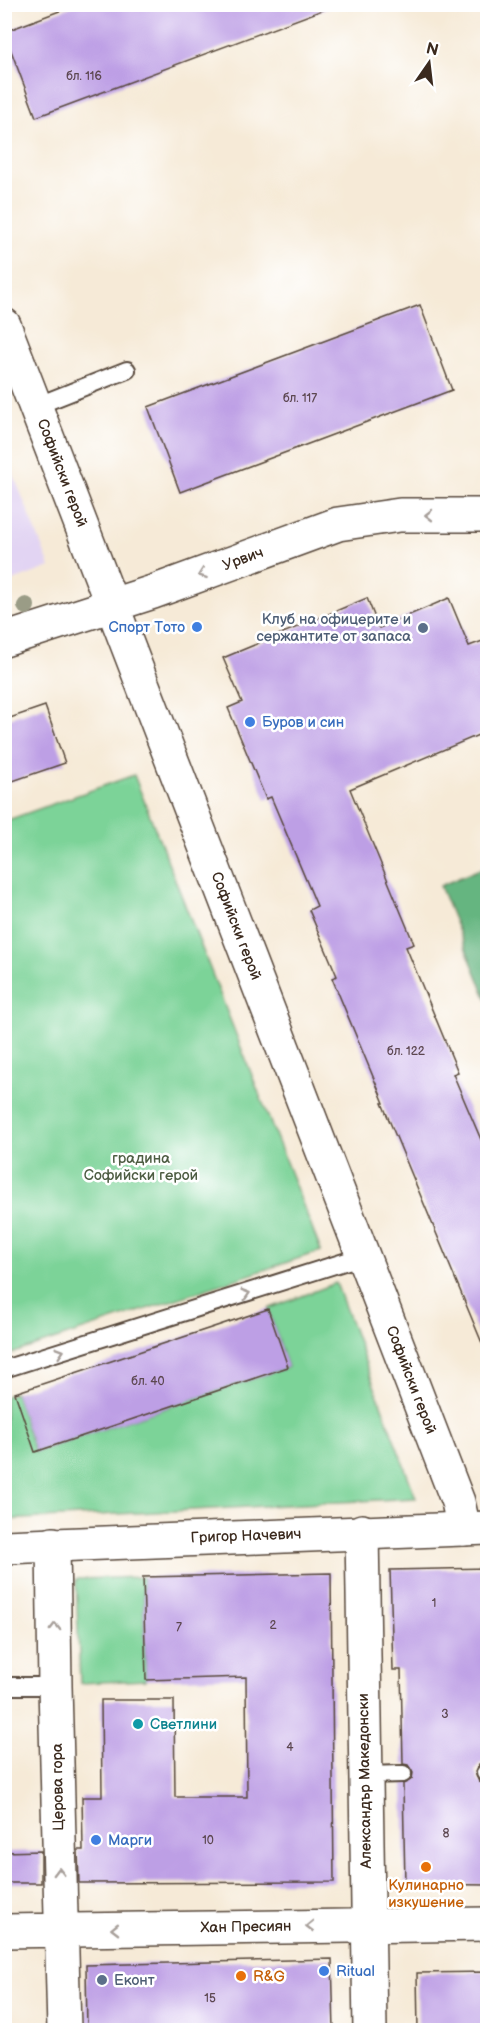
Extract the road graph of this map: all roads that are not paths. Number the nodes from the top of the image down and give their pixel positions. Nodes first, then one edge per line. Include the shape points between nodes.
1 (4, 325) edge
2 (127, 370) dead end
3 (36, 406) junction
4 (488, 514) edge
5 (113, 606) junction
6 (4, 640) edge
7 (363, 1256) junction
8 (4, 1369) edge
9 (476, 1529) edge
10 (362, 1532) junction
11 (53, 1544) junction
12 (4, 1547) edge
13 (4, 1686) edge
14 (55, 1686) junction
15 (403, 1774) dead end
16 (366, 1775) junction
17 (488, 1924) edge
18 (368, 1925) junction
19 (61, 1930) junction
20 (4, 1931) edge
21 (64, 2031) edge
22 (370, 2031) edge

1 - 3 street, Софийски герой
2 - 3 lane
3 - 5 street, Софийски герой
4 -> 5 street, Урвич via 400,515 338,524
5 - 6 street, Урвич
5 - 7 street, Софийски герой
8 -> 7 lane
7 - 9 street, Софийски герой via 459,1502
9 - 10 street, Григор Начевич
10 - 11 street, Григор Начевич
10 - 16 street, Александър Македонски
11 - 12 street, Григор Начевич
14 -> 11 street, Церова гора
13 - 14 lane
19 -> 14 street, Церова гора
15 - 16 lane
16 - 18 street, Александър Македонски
17 - 18 street, Хан Пресиян
18 -> 19 street, Хан Пресиян
18 - 22 street, Александър Македонски
19 - 20 street, Хан Пресиян
19 - 21 street, Церова гора

